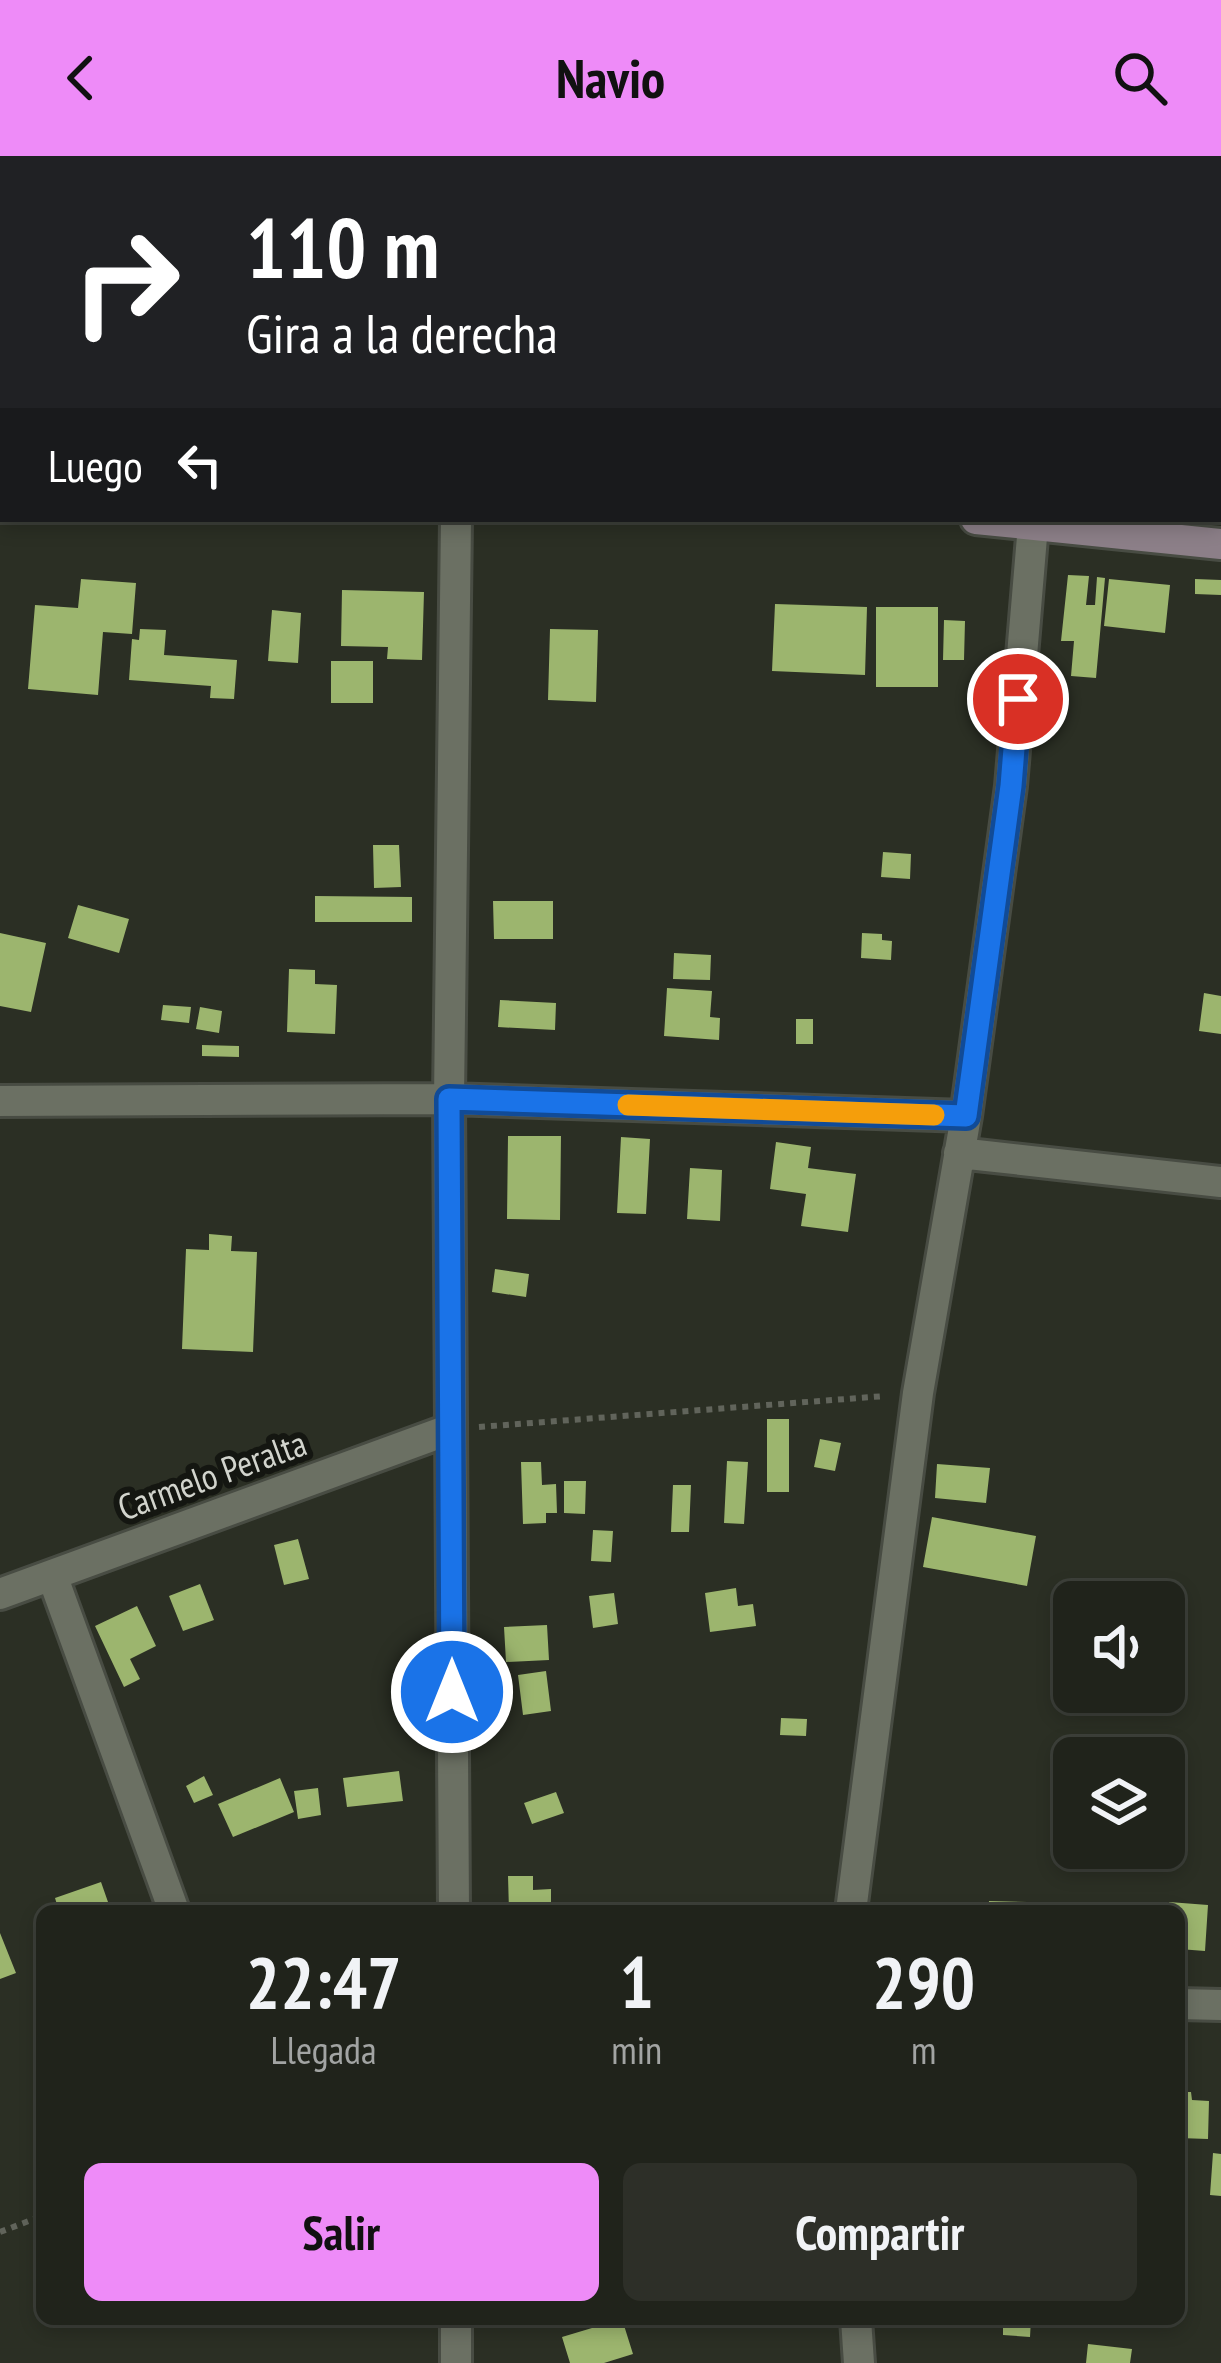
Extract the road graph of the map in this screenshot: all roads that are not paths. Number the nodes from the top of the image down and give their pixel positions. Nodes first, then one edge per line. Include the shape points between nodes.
1 (456, 522) edge
2 (1004, 522) edge
3 (1033, 525) junction
4 (1221, 544) edge
5 (449, 1099) junction
6 (0, 1101) edge
7 (966, 1116) junction
8 (959, 1153) junction
9 (1221, 1182) edge
10 (451, 1430) junction
11 (52, 1575) junction
12 (0, 1594) edge
13 (172, 1905) edge
14 (454, 1905) edge
15 (852, 1905) edge
16 (1185, 2004) edge
17 (1221, 2005) edge
18 (456, 2325) edge
19 (856, 2325) edge
20 (456, 2363) edge
21 (859, 2363) edge

1 - 5 street
2 - 3 main road
3 - 4 main road
3 - 7 street via 1011,786
5 - 6 street
5 - 7 street
5 - 10 street
7 - 8 street
8 - 9 street
8 - 15 street
10 - 11 street, Carmelo Peralta
10 - 14 street
11 - 12 street, Carmelo Peralta
11 - 13 street
16 - 17 street
18 - 20 street
19 - 21 street

